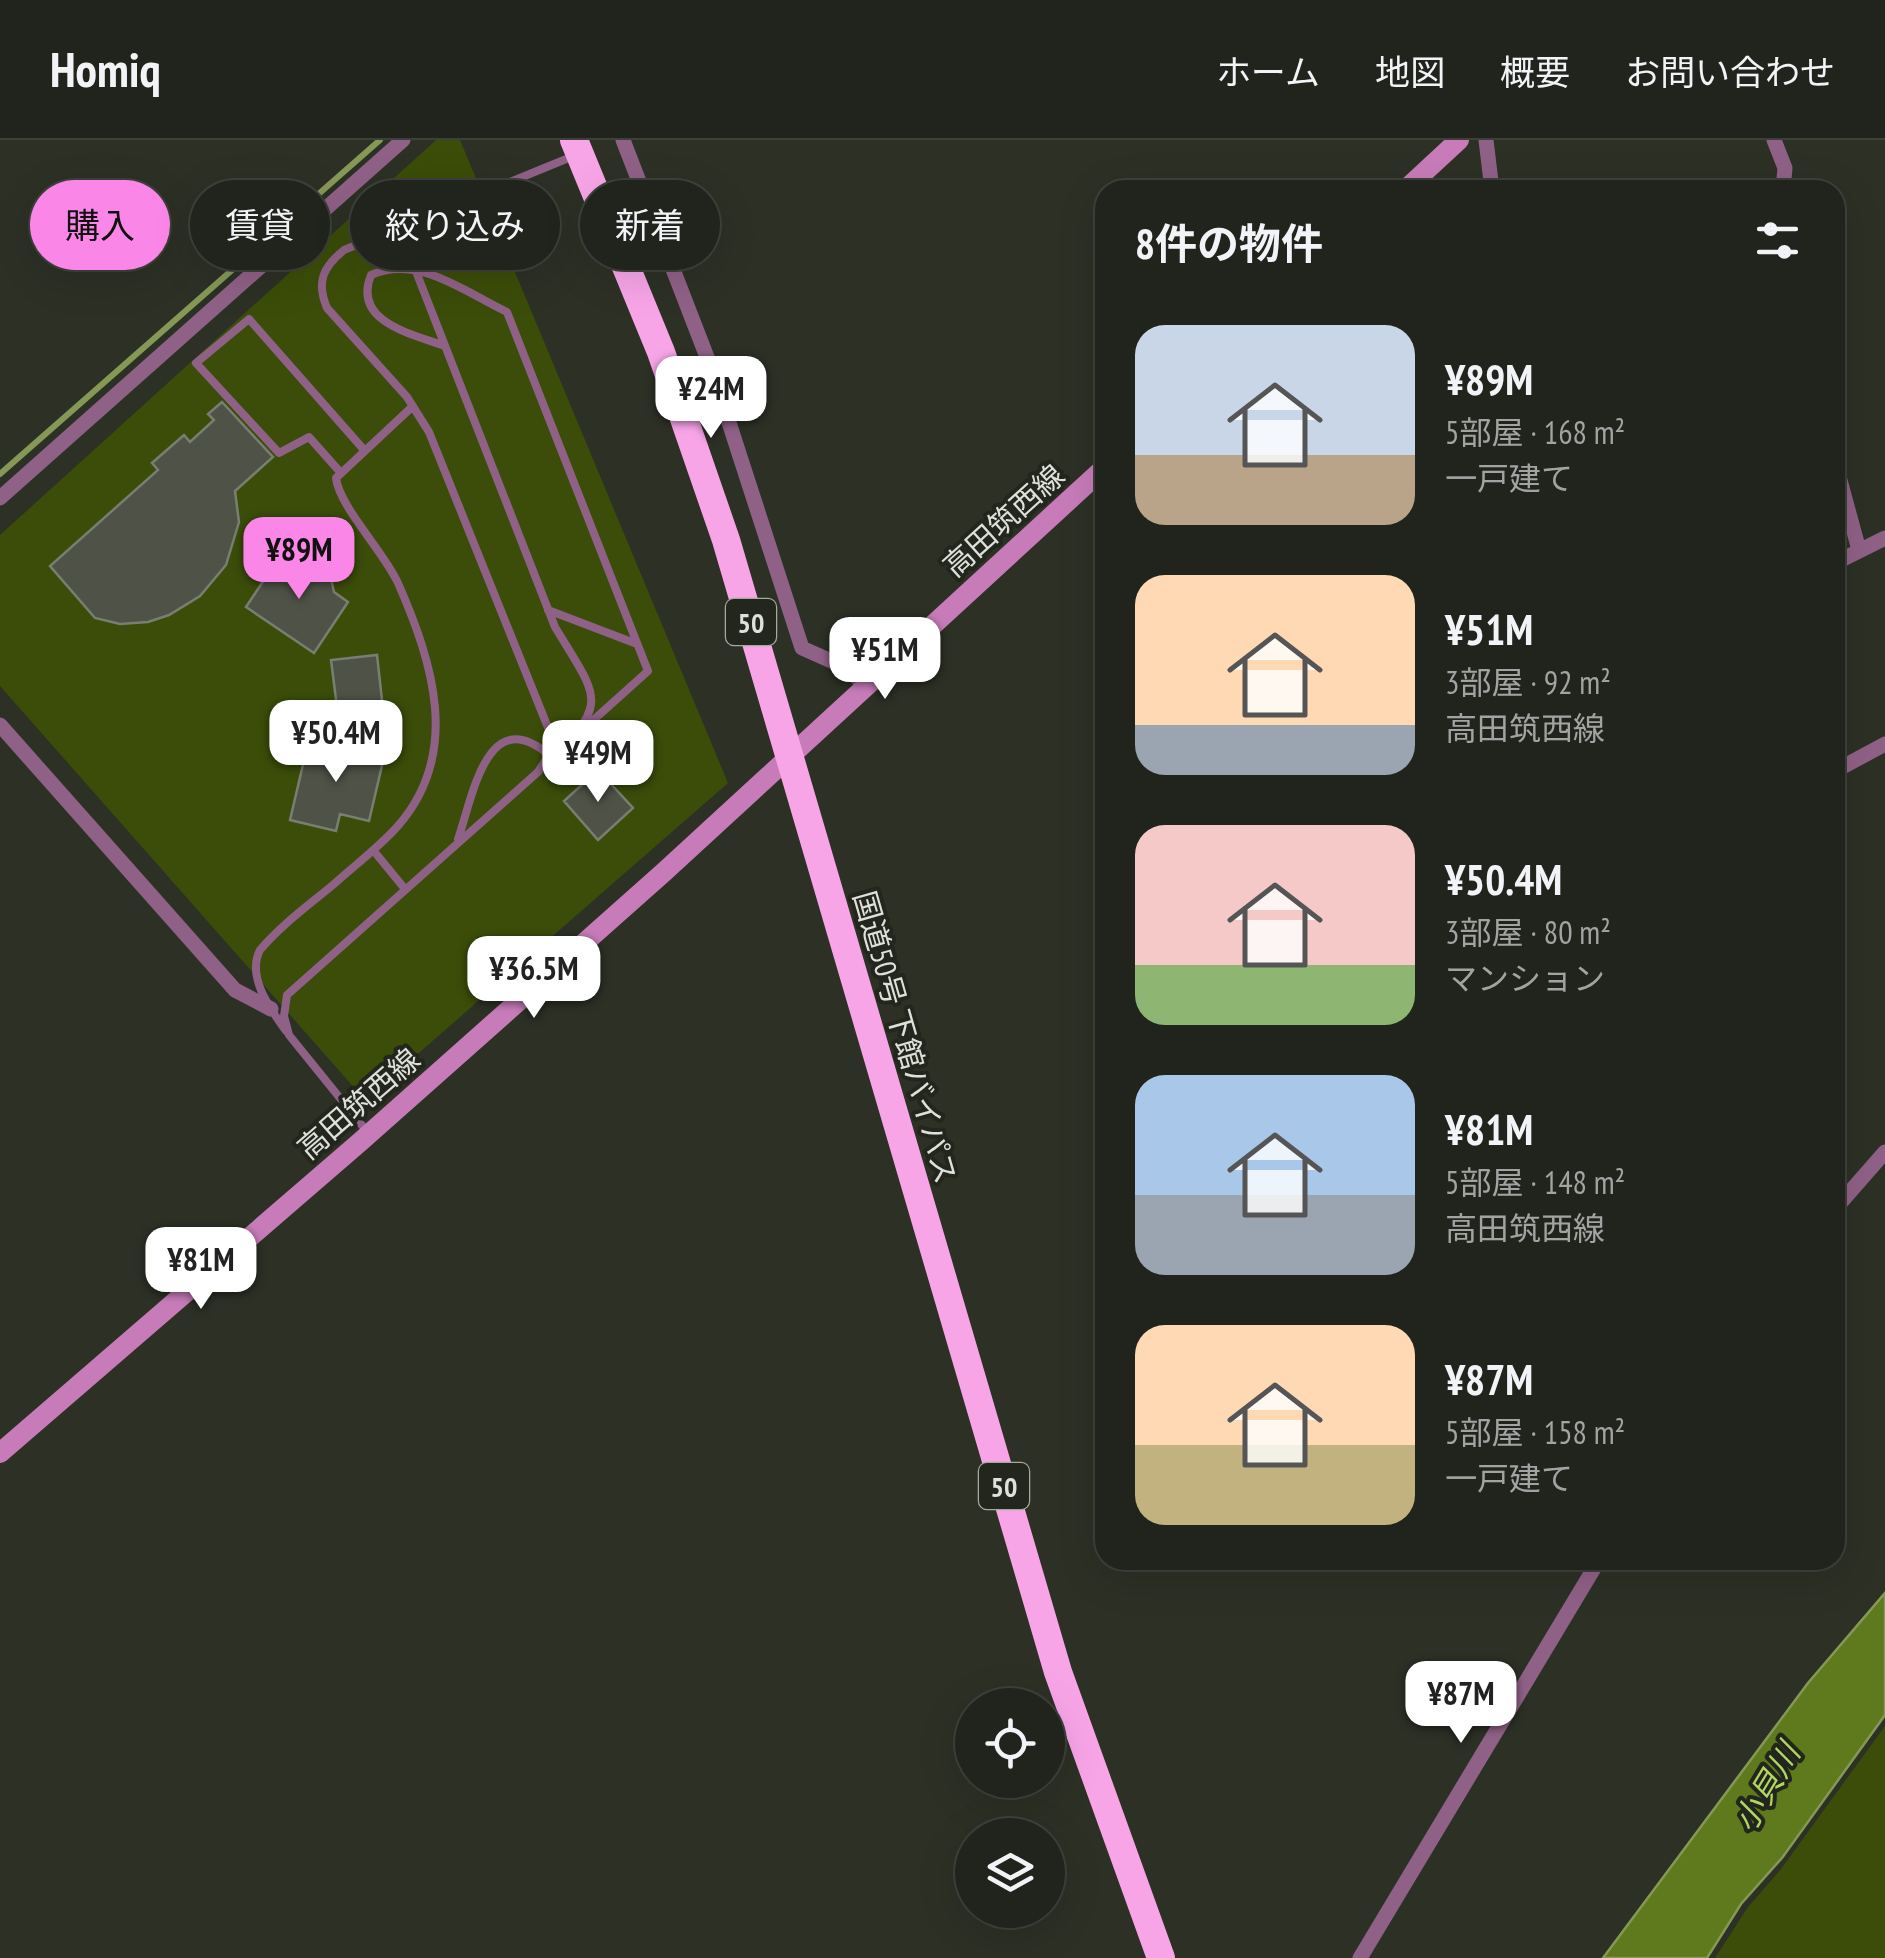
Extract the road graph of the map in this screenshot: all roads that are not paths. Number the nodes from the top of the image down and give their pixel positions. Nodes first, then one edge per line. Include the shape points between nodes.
1 (404, 140) edge
2 (623, 140) edge
3 (1459, 140) edge
4 (1486, 140) edge
5 (1774, 140) edge
6 (577, 147) edge
7 (504, 180) edge
8 (1416, 180) edge
9 (1491, 180) edge
10 (1784, 180) edge
11 (350, 248) edge
12 (383, 270) edge
13 (415, 270) edge
14 (418, 270) edge
15 (445, 346) junction
16 (413, 406) junction
17 (364, 450) junction
18 (341, 473) junction
19 (1095, 476) edge
20 (0, 498) edge
21 (1845, 499) edge
22 (1885, 538) edge
23 (1859, 550) junction
24 (1845, 558) edge
25 (548, 610) junction
26 (637, 644) junction
27 (866, 686) junction
28 (0, 725) edge
29 (579, 732) junction
30 (1885, 744) edge
31 (548, 754) junction
32 (790, 754) junction
33 (1845, 766) edge
34 (538, 772) junction
35 (457, 843) junction
36 (372, 850) junction
37 (405, 888) junction
38 (271, 1009) junction
39 (289, 1035) junction
40 (370, 1134) junction
41 (1885, 1152) edge
42 (1845, 1198) edge
43 (0, 1453) edge
44 (1592, 1570) edge
45 (1161, 1958) edge
46 (1360, 1958) edge

1 - 20 street
2 - 27 street via 712,370 802,648 847,668
3 - 8 main road
4 - 9 street
5 - 10 street
6 - 7 lane
6 - 32 highway, 国道50号 下館バイパス / 50 via 696,449
11 - 16 lane via 325,268 320,291 327,308
12 - 15 lane via 366,288 368,305 408,333
13 - 15 lane
14 - 26 lane via 507,312
15 - 25 lane
16 - 17 lane
16 - 31 lane via 548,723
17 - 18 lane
17 - 18 lane via 249,319 196,363 280,453 309,437
18 - 36 lane via 337,487 398,584 432,674 438,712 420,794
19 - 27 main road, 高田筑西線
21 - 23 street
22 - 23 street
23 - 24 street
25 - 26 lane
25 - 29 lane via 593,693
26 - 29 lane via 648,672
27 - 32 main road, 高田筑西線
28 - 38 street via 235,990
29 - 34 lane
30 - 33 street
31 - 34 lane
31 - 35 lane via 514,738 500,742 487,757
32 - 40 main road, 高田筑西線
32 - 45 highway, 国道50号 下館バイパス / 50 via 1058,1672
34 - 35 lane
35 - 37 lane
36 - 37 lane
36 - 38 lane via 260,950 254,972
37 - 39 lane via 286,995
38 - 39 lane
39 - 40 lane
40 - 43 main road, 高田筑西線
41 - 42 street
44 - 46 street

